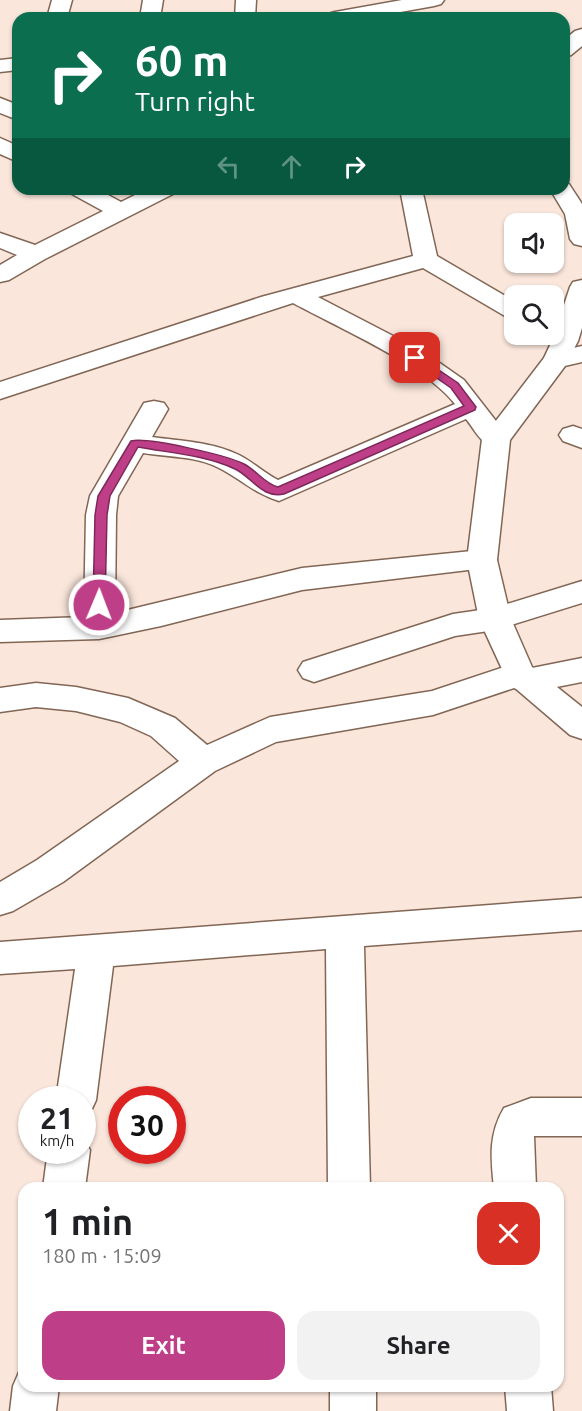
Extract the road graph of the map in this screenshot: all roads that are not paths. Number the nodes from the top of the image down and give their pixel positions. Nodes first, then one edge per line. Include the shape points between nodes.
1 (430, 0) edge
2 (384, 12) edge
3 (582, 35) edge
4 (570, 46) edge
5 (92, 195) edge
6 (153, 195) edge
7 (412, 195) edge
8 (566, 195) edge
9 (120, 211) junction
10 (580, 214) edge
11 (582, 239) edge
12 (0, 240) edge
13 (36, 254) junction
14 (426, 260) junction
15 (0, 275) edge
16 (582, 287) edge
17 (296, 295) junction
18 (504, 305) edge
19 (564, 347) edge
20 (0, 391) edge
21 (471, 407) junction
22 (154, 409) dead end
23 (496, 439) junction
24 (135, 443) junction
25 (482, 560) junction
26 (582, 592) edge
27 (495, 619) junction
28 (99, 628) junction
29 (0, 631) edge
30 (314, 670) dead end
31 (582, 670) edge
32 (523, 677) junction
33 (0, 700) edge
34 (582, 726) edge
35 (203, 762) junction
36 (0, 900) edge
37 (582, 915) edge
38 (345, 932) junction
39 (96, 951) junction
40 (0, 958) edge
41 (78, 1086) edge
42 (582, 1117) edge
43 (67, 1164) edge
44 (65, 1182) edge
45 (349, 1182) edge
46 (515, 1182) edge
47 (35, 1392) edge
48 (353, 1392) edge
49 (528, 1392) edge
50 (33, 1411) edge
51 (353, 1411) edge
52 (530, 1411) edge

1 - 2 street
3 - 4 street
5 - 9 street
6 - 9 street
7 - 14 street
8 - 10 street
9 - 13 street
10 - 11 street
12 - 13 street
13 - 15 street
14 - 17 street
14 - 18 street
16 - 19 street
17 - 20 street
17 - 21 street via 415,358 454,386
19 - 23 street
21 - 23 street
21 - 24 street via 279,491 268,489 242,467 218,457
22 - 24 street
23 - 25 street
24 - 28 street via 104,496
25 - 27 street
25 - 28 street via 302,579
26 - 27 street
27 - 30 street via 453,625
27 - 32 street
28 - 29 street
31 - 32 street
32 - 34 street
32 - 35 street via 434,703 270,730
33 - 35 street via 36,695 128,711 163,727
35 - 36 street via 50,871
37 - 38 street
38 - 39 street
38 - 45 street
39 - 40 street
39 - 41 street
42 - 46 street via 525,1118 516,1123 512,1134
43 - 44 street
47 - 50 street
48 - 51 street
49 - 52 street

